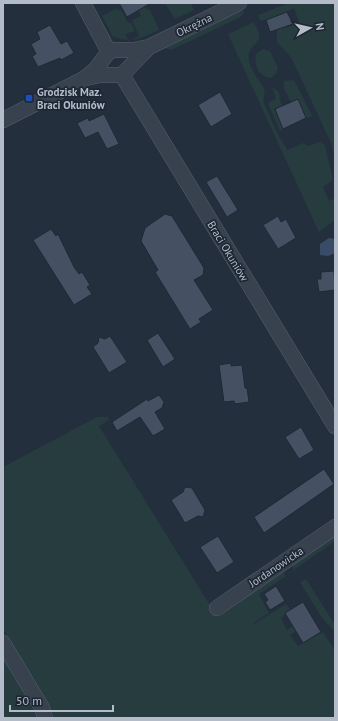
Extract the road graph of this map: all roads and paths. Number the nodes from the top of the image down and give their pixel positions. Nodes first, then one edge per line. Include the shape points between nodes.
1 (83, 3) edge
2 (239, 3) edge
3 (149, 47) junction
4 (112, 54) junction
5 (121, 72) junction
6 (84, 79) junction
7 (3, 120) edge
8 (335, 426) edge
9 (335, 527) edge
10 (217, 608) dead end
11 (3, 642) edge
12 (45, 718) edge

1 - 4 street
2 - 3 street, Okrężna
3 - 4 street, Okrężna
3 - 5 street, Okrężna
4 - 5 street via 105,69
4 - 5 street via 130,57
4 - 6 street
5 - 6 street
5 - 8 street, Braci Okuniów
6 - 7 street
9 - 10 street, Jordanowicka
11 - 12 street via 42,708

